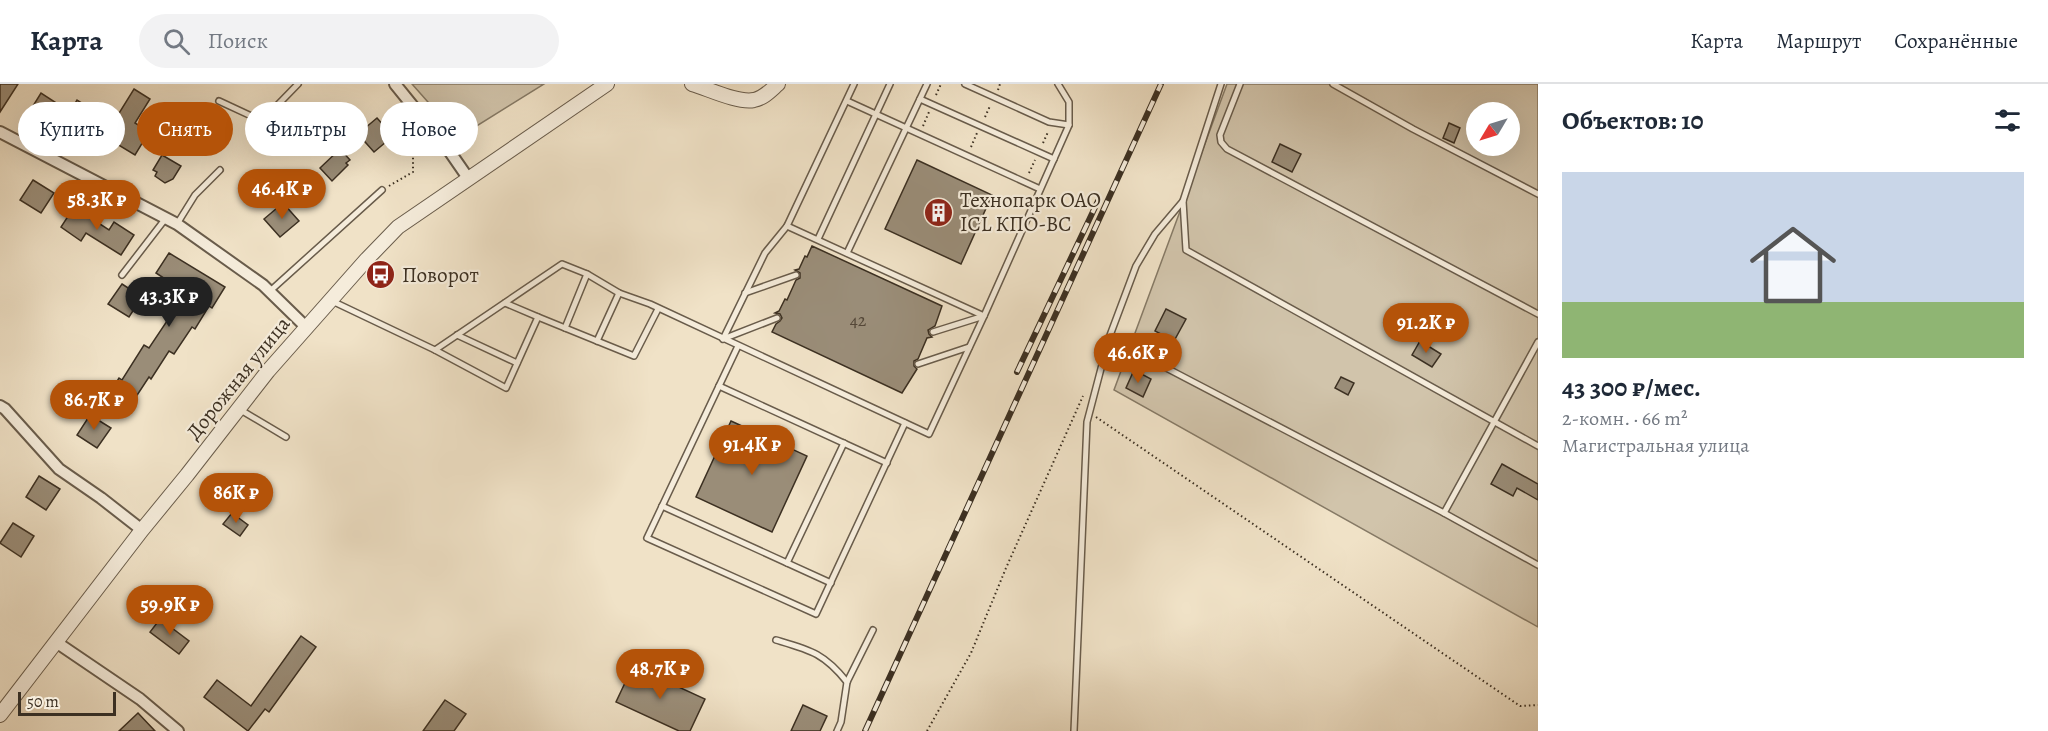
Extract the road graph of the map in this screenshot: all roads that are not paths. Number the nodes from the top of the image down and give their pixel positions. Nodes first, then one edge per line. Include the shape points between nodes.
1 (298, 84) edge
2 (395, 84) edge
3 (607, 84) edge
4 (692, 84) edge
5 (778, 84) edge
6 (854, 84) edge
7 (890, 84) edge
8 (927, 84) edge
9 (965, 84) edge
10 (1058, 84) edge
11 (1221, 84) edge
12 (1240, 84) edge
13 (1333, 84) edge
14 (718, 88) edge
15 (920, 99) junction
16 (219, 101) dead end
17 (847, 101) junction
18 (876, 114) junction
19 (1069, 125) junction
20 (906, 129) junction
21 (0, 132) edge
22 (1054, 159) junction
23 (220, 170) dead end
24 (468, 178) junction
25 (1040, 189) junction
26 (382, 190) road end
27 (1538, 194) edge
28 (1183, 201) junction
29 (166, 218) junction
30 (177, 224) junction
31 (787, 226) junction
32 (818, 239) junction
33 (847, 253) junction
34 (587, 274) junction
35 (122, 275) dead end
36 (796, 275) dead end
37 (269, 292) junction
38 (619, 293) junction
39 (745, 293) junction
40 (331, 300) junction
41 (505, 303) junction
42 (658, 309) junction
43 (1538, 315) edge
44 (984, 316) junction
45 (538, 317) junction
46 (777, 318) dead end
47 (306, 327) junction
48 (565, 328) junction
49 (933, 332) dead end
50 (457, 335) junction
51 (1109, 338) junction
52 (723, 339) junction
53 (597, 341) junction
54 (1538, 342) edge
55 (738, 346) junction
56 (969, 347) junction
57 (435, 350) junction
58 (517, 363) junction
59 (918, 364) dead end
60 (718, 386) junction
61 (0, 406) edge
62 (239, 409) junction
63 (1494, 422) junction
64 (905, 423) junction
65 (286, 437) dead end
66 (844, 443) junction
67 (1538, 446) edge
68 (887, 463) junction
69 (662, 506) junction
70 (1444, 513) junction
71 (142, 530) junction
72 (787, 563) junction
73 (1538, 565) edge
74 (831, 583) junction
75 (873, 630) dead end
76 (776, 640) dead end
77 (56, 642) junction
78 (847, 682) junction
79 (0, 715) edge
80 (178, 731) edge
81 (837, 731) edge
82 (1074, 731) edge

1 - 16 lane via 262,121
2 - 24 street
3 - 24 street, Дорожная улица
4 - 14 street
5 - 14 street via 754,100 740,100
6 - 17 lane
7 - 18 lane
8 - 15 lane
9 - 19 lane via 1049,122
10 - 19 lane via 1069,102
11 - 28 lane
12 - 43 lane via 1220,135 1227,149
13 - 27 lane
15 - 20 lane
15 - 22 lane
17 - 18 lane
17 - 31 lane
18 - 20 lane
18 - 32 lane
19 - 22 lane
20 - 25 lane
20 - 33 lane
21 - 29 street
22 - 25 lane
23 - 30 lane via 195,195
24 - 40 street, Дорожная улица via 398,227
25 - 44 lane
26 - 37 lane
28 - 51 lane via 1155,234 1136,266
28 - 63 lane via 1186,250
29 - 30 street
29 - 35 lane
30 - 37 street
31 - 32 lane
31 - 39 lane via 765,253
32 - 33 lane
33 - 44 lane
34 - 38 lane
34 - 41 lane via 562,264
34 - 48 lane
36 - 39 lane
37 - 47 street
38 - 42 lane
38 - 53 lane
39 - 52 lane
40 - 47 street, Дорожная улица
40 - 57 lane
41 - 45 lane
41 - 50 lane
42 - 52 lane
42 - 53 lane via 634,356
44 - 49 lane
44 - 56 lane
45 - 48 lane
45 - 58 lane
46 - 52 lane
47 - 62 street, Дорожная улица
48 - 53 lane
50 - 57 lane
50 - 58 lane
51 - 70 lane
51 - 82 lane via 1087,422
52 - 55 lane
54 - 63 lane
55 - 60 lane
55 - 64 lane
56 - 59 lane
56 - 64 lane via 929,434
57 - 58 lane via 506,388
60 - 66 lane
60 - 69 lane
61 - 71 street via 59,469
62 - 65 lane
62 - 71 street, Дорожная улица
63 - 67 lane
63 - 70 lane
64 - 68 lane
66 - 68 lane
66 - 72 lane
68 - 74 lane
69 - 72 lane
69 - 74 lane via 647,538 816,614
70 - 73 lane
71 - 77 street, Дорожная улица
72 - 74 lane
75 - 78 lane
76 - 78 lane via 810,650 832,664
77 - 79 street, Дорожная улица
77 - 80 street via 140,699
78 - 81 lane

